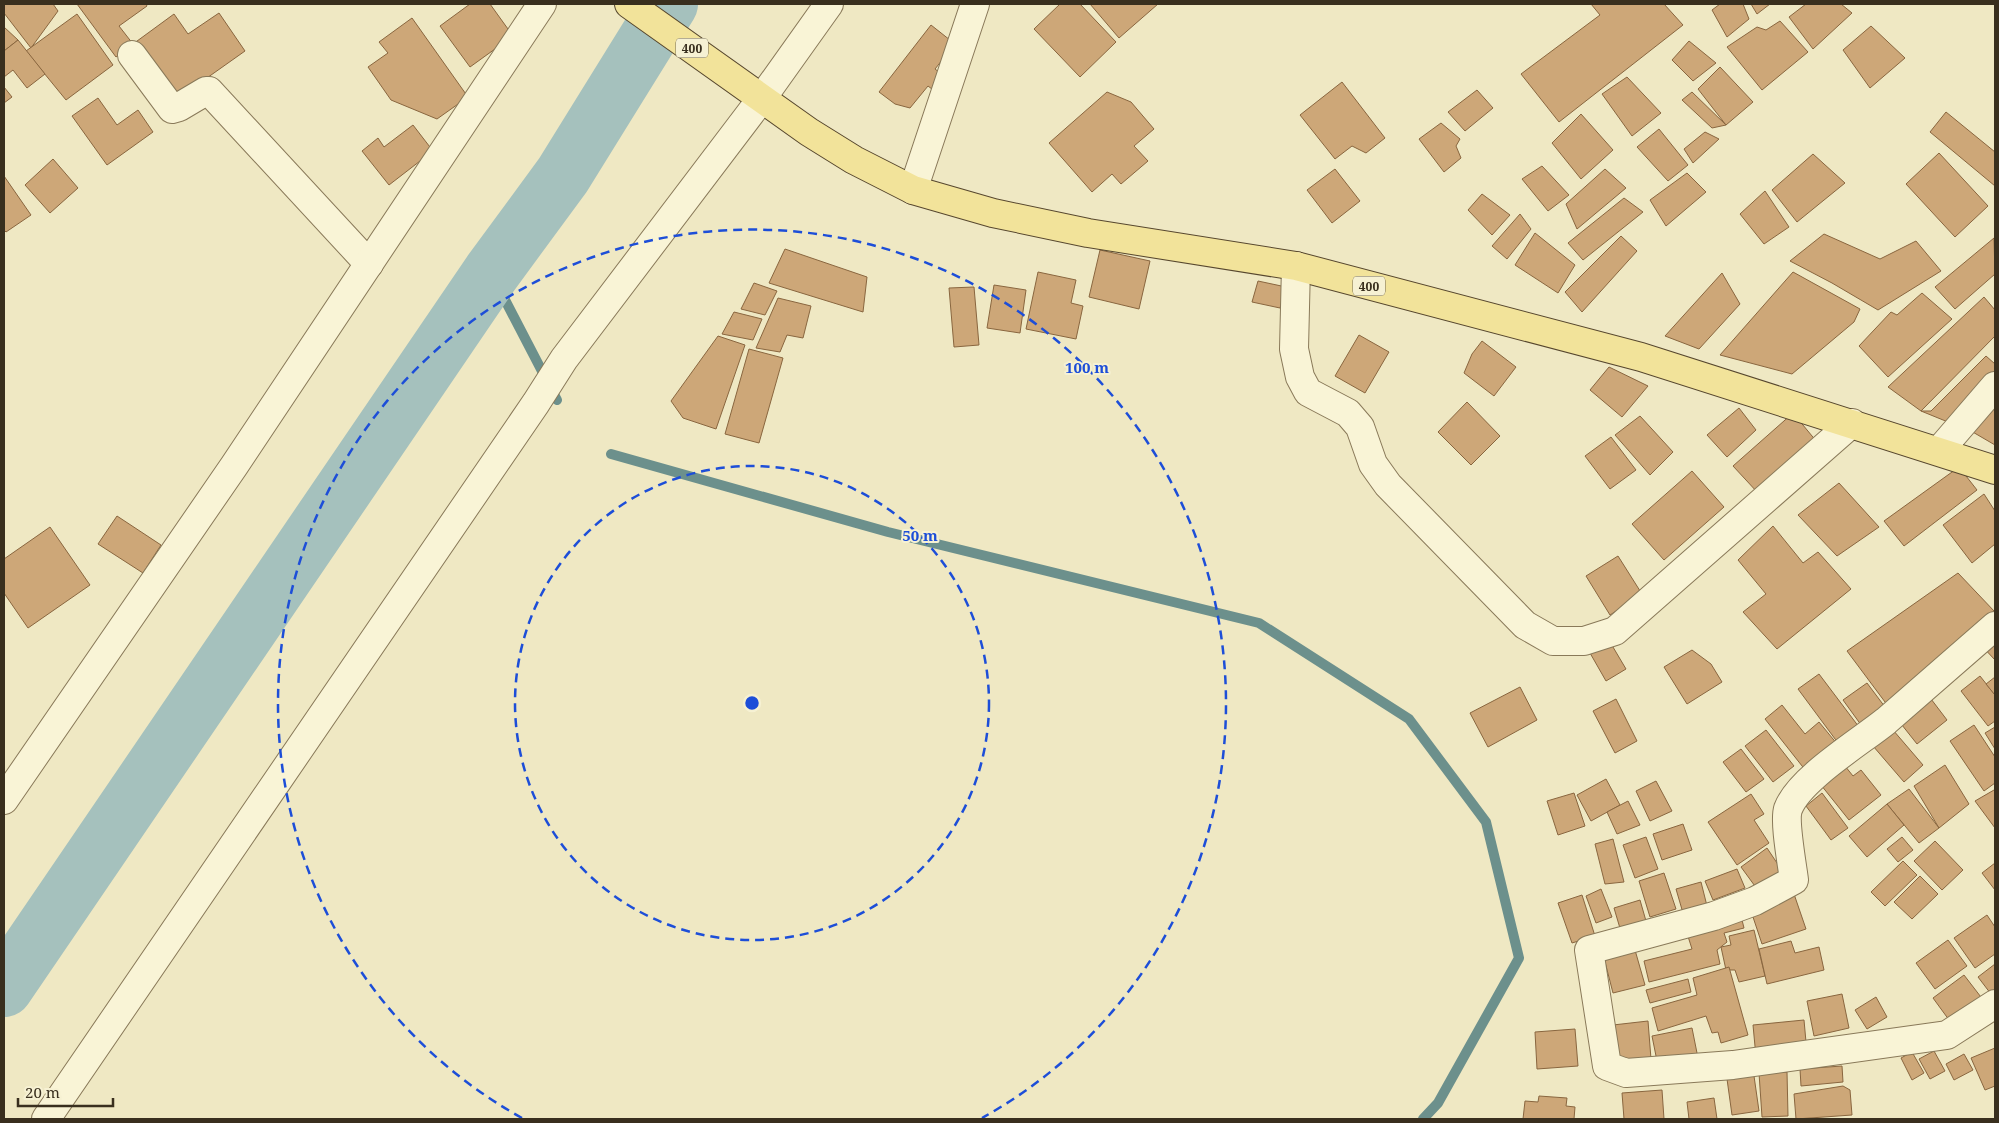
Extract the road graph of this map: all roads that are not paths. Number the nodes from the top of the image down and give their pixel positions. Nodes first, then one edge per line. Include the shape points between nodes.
1 (542, 4) edge
2 (629, 4) edge
3 (829, 4) edge
4 (975, 4) edge
5 (132, 55) dead end
6 (759, 95) junction
7 (914, 190) junction
8 (369, 264) junction
9 (1296, 266) junction
10 (1995, 386) edge
11 (1852, 423) junction
12 (1939, 451) junction
13 (1995, 470) edge
14 (1995, 626) edge
15 (4, 800) edge
16 (1995, 1004) edge
17 (46, 1119) edge

1 - 8 street
2 - 6 main road, 400
3 - 6 street
4 - 7 street
5 - 8 street via 172,109 209,91
6 - 7 main road, 400 via 854,160
6 - 17 street via 564,358
7 - 9 main road, 400 via 993,213 1088,233
8 - 15 street
9 - 11 main road, 400 via 1641,357
9 - 11 street via 1294,349 1300,377 1308,392 1348,413 1360,427 1373,464 1388,485 1525,625 1553,641 1584,641 1615,630
10 - 12 street
11 - 12 main road, 400
12 - 13 main road, 400
14 - 16 street via 1796,793 1788,810 1787,829 1794,880 1755,901 1714,916 1589,950 1607,1066 1626,1073 1733,1065 1947,1035

